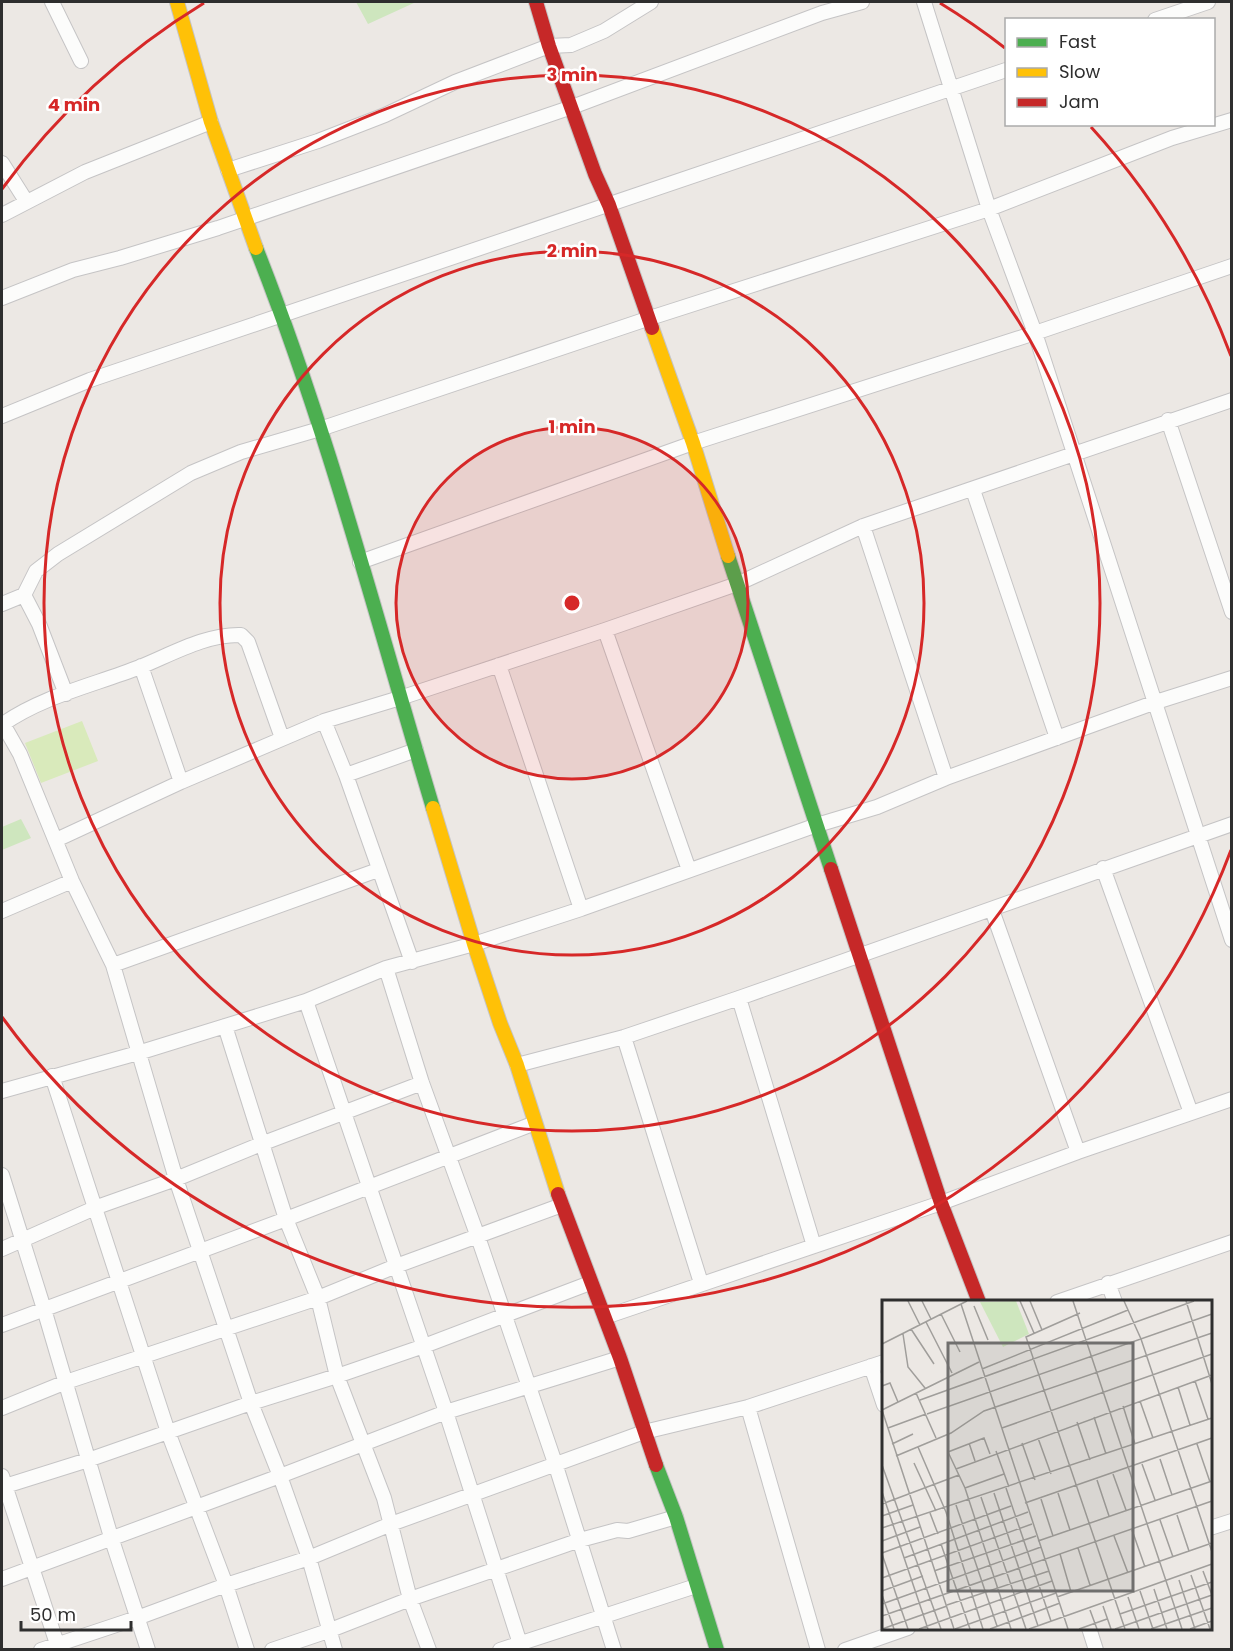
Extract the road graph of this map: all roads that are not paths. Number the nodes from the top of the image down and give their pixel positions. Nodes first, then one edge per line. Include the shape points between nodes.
1 (52, 2) edge
2 (177, 2) edge
3 (536, 2) edge
4 (651, 2) edge
5 (862, 2) edge
6 (924, 2) edge
7 (1208, 2) edge
8 (1161, 18) edge
9 (549, 46) junction
10 (81, 61) dead end
11 (1005, 70) edge
12 (950, 89) junction
13 (572, 107) junction
14 (1232, 120) edge
15 (211, 122) junction
16 (1215, 125) edge
17 (1212, 126) edge
18 (2, 163) edge
19 (228, 170) junction
20 (26, 201) junction
21 (609, 205) junction
22 (989, 209) junction
23 (2, 215) edge
24 (244, 219) junction
25 (1232, 266) edge
26 (2, 298) edge
27 (282, 315) junction
28 (650, 318) junction
29 (1035, 333) junction
30 (1232, 400) edge
31 (2, 416) edge
32 (1168, 420) junction
33 (320, 429) junction
34 (693, 443) junction
35 (1075, 454) junction
36 (973, 490) junction
37 (863, 526) junction
38 (360, 562) junction
39 (737, 584) junction
40 (24, 596) junction
41 (2, 604) edge
42 (1232, 612) edge
43 (606, 630) junction
44 (499, 665) junction
45 (141, 666) junction
46 (1232, 678) edge
47 (66, 694) junction
48 (400, 698) junction
49 (1156, 702) junction
50 (324, 721) junction
51 (282, 738) junction
52 (1057, 738) junction
53 (416, 750) junction
54 (346, 775) junction
55 (946, 778) junction
56 (181, 782) junction
57 (1232, 824) edge
58 (817, 825) junction
59 (1197, 836) junction
60 (56, 840) junction
61 (1103, 868) junction
62 (378, 870) junction
63 (689, 870) junction
64 (72, 881) junction
65 (582, 909) junction
66 (992, 910) junction
67 (2, 911) edge
68 (1232, 939) edge
69 (474, 944) junction
70 (860, 955) junction
71 (412, 962) junction
72 (113, 965) junction
73 (386, 968) junction
74 (739, 998) junction
75 (306, 1000) junction
76 (225, 1026) junction
77 (624, 1036) junction
78 (138, 1053) junction
79 (517, 1065) junction
80 (52, 1076) junction
81 (422, 1083) junction
82 (2, 1091) edge
83 (1232, 1099) edge
84 (344, 1113) junction
85 (1191, 1113) junction
86 (536, 1123) junction
87 (261, 1144) junction
88 (1078, 1152) junction
89 (449, 1156) junction
90 (2, 1175) edge
91 (176, 1179) junction
92 (370, 1187) junction
93 (941, 1203) junction
94 (562, 1205) junction
95 (97, 1207) junction
96 (286, 1220) junction
97 (478, 1237) junction
98 (21, 1241) junction
99 (1231, 1245) edge
100 (814, 1246) junction
101 (2, 1249) edge
102 (201, 1251) junction
103 (396, 1266) junction
104 (119, 1280) junction
105 (590, 1283) junction
106 (701, 1283) junction
107 (1108, 1283) junction
108 (318, 1298) junction
109 (978, 1300) edge
110 (1062, 1300) edge
111 (1114, 1300) edge
112 (44, 1309) junction
113 (503, 1314) junction
114 (605, 1317) junction
115 (2, 1325) edge
116 (226, 1328) junction
117 (424, 1346) junction
118 (144, 1356) junction
119 (620, 1358) junction
120 (877, 1364) edge
121 (338, 1376) junction
122 (66, 1383) junction
123 (528, 1387) junction
124 (882, 1393) edge
125 (251, 1403) junction
126 (748, 1407) junction
127 (2, 1408) edge
128 (446, 1412) junction
129 (168, 1432) junction
130 (644, 1432) junction
131 (364, 1444) junction
132 (88, 1460) junction
133 (555, 1464) junction
134 (280, 1476) junction
135 (3, 1483) edge
136 (471, 1494) junction
137 (195, 1506) junction
138 (676, 1516) junction
139 (1232, 1521) edge
140 (391, 1524) junction
141 (1212, 1527) edge
142 (111, 1538) junction
143 (580, 1540) junction
144 (309, 1558) junction
145 (32, 1568) junction
146 (495, 1569) junction
147 (2, 1579) edge
148 (226, 1585) junction
149 (696, 1586) junction
150 (410, 1599) junction
151 (604, 1615) junction
152 (136, 1618) junction
153 (905, 1630) edge
154 (1089, 1630) edge
155 (328, 1631) junction
156 (520, 1646) edge
157 (59, 1647) edge
158 (41, 1650) edge
159 (148, 1650) edge
160 (247, 1650) edge
161 (272, 1650) edge
162 (335, 1650) edge
163 (429, 1650) edge
164 (500, 1650) edge
165 (614, 1650) edge
166 (717, 1650) edge
167 (818, 1650) edge
168 (845, 1650) edge
169 (1096, 1650) edge

1 - 10 street
2 - 15 street
3 - 9 street
4 - 9 street via 604,31 571,45
5 - 13 street
6 - 12 street
7 - 8 street
9 - 13 street
9 - 19 street via 455,82 386,115
11 - 12 street
12 - 21 street
12 - 22 street
13 - 21 street
13 - 24 street
14 - 16 street
15 - 19 street
15 - 20 street via 85,172
17 - 22 street
18 - 20 street
19 - 24 street
20 - 23 street
21 - 27 street
21 - 28 street
22 - 28 street
22 - 29 street
24 - 26 street via 73,270
24 - 27 street
25 - 29 street
27 - 31 street via 90,380
27 - 33 street
28 - 33 street
28 - 34 street
29 - 34 street
29 - 35 street
30 - 32 street
32 - 35 street
32 - 42 street
33 - 38 street
33 - 40 street via 241,452 191,473 58,554 36,571
34 - 38 street
34 - 39 street
35 - 36 street
35 - 49 street
36 - 37 street
36 - 52 street
37 - 39 street
37 - 55 street
38 - 48 street
39 - 43 street
39 - 58 street
40 - 41 street
40 - 47 street
43 - 44 street
43 - 63 street
44 - 48 street
44 - 65 street
45 - 47 street
45 - 51 street via 225,634 241,635 248,642
45 - 56 street
46 - 49 street
47 - 60 street via 23,710 3,724
48 - 50 street
48 - 53 street
49 - 52 street
49 - 59 street
50 - 51 street
50 - 54 street
51 - 56 street
52 - 55 street
53 - 54 street
53 - 69 street
54 - 62 street
55 - 58 street via 877,807
56 - 60 street
57 - 59 street
58 - 63 street
58 - 70 street
59 - 61 street
59 - 68 street
60 - 64 street
61 - 66 street
61 - 85 street
62 - 71 street
62 - 72 street
63 - 65 street
64 - 67 street
64 - 72 street
65 - 69 street
66 - 70 street
66 - 88 street
69 - 71 street
69 - 79 street
70 - 74 street
70 - 93 street
71 - 73 street
72 - 78 street
73 - 75 street
73 - 81 street
74 - 77 street
74 - 100 street
75 - 76 street
75 - 84 street
76 - 78 street
76 - 87 street
77 - 79 street
77 - 106 street
78 - 80 street
78 - 91 street
79 - 86 street
80 - 82 street
80 - 95 street
81 - 84 street
81 - 89 street
83 - 85 street
84 - 87 street
84 - 92 street
85 - 88 street
86 - 89 street
86 - 94 street
87 - 91 street
87 - 96 street
88 - 93 street
89 - 92 street
89 - 97 street
90 - 98 street
91 - 95 street
91 - 102 street
92 - 96 street
92 - 103 street
93 - 100 street
93 - 109 street
94 - 97 street
94 - 105 street
95 - 98 street
95 - 104 street
96 - 102 street
96 - 108 street
97 - 103 street
97 - 113 street
98 - 101 street
98 - 112 street
99 - 107 street
100 - 106 street
102 - 104 street
102 - 116 street
103 - 108 street
103 - 117 street
104 - 112 street
104 - 118 street
105 - 113 street
105 - 114 street
106 - 114 street
107 - 110 street
107 - 111 street
108 - 116 street
108 - 121 street
112 - 115 street
112 - 122 street
113 - 117 street
113 - 123 street
114 - 119 street
116 - 118 street
116 - 125 street
117 - 121 street
117 - 128 street
118 - 122 street
118 - 129 street
119 - 123 street
119 - 130 street
120 - 124 street
120 - 126 street
121 - 125 street
121 - 131 street
122 - 127 street
122 - 132 street
123 - 128 street
123 - 133 street
125 - 129 street
125 - 134 street
126 - 130 street
126 - 167 street
128 - 131 street
128 - 136 street
129 - 132 street
129 - 137 street
130 - 133 street
130 - 138 street
131 - 134 street
131 - 140 street
132 - 135 street
132 - 142 street
133 - 136 street
133 - 143 street
134 - 137 street
134 - 144 street
135 - 145 street
136 - 140 street
136 - 146 street
137 - 142 street
137 - 148 street
138 - 143 street
138 - 149 street
139 - 141 street
140 - 144 street
140 - 150 street
142 - 145 street
142 - 152 street
143 - 146 street
143 - 151 street
144 - 148 street
144 - 155 street
145 - 147 street
145 - 157 street
146 - 150 street
146 - 156 street
148 - 152 street
148 - 160 street
149 - 151 street
149 - 166 street
150 - 155 street
150 - 163 street
151 - 156 street
151 - 165 street
152 - 157 street
152 - 159 street
153 - 168 street
154 - 169 street
155 - 161 street
155 - 162 street
156 - 164 street
157 - 158 street

